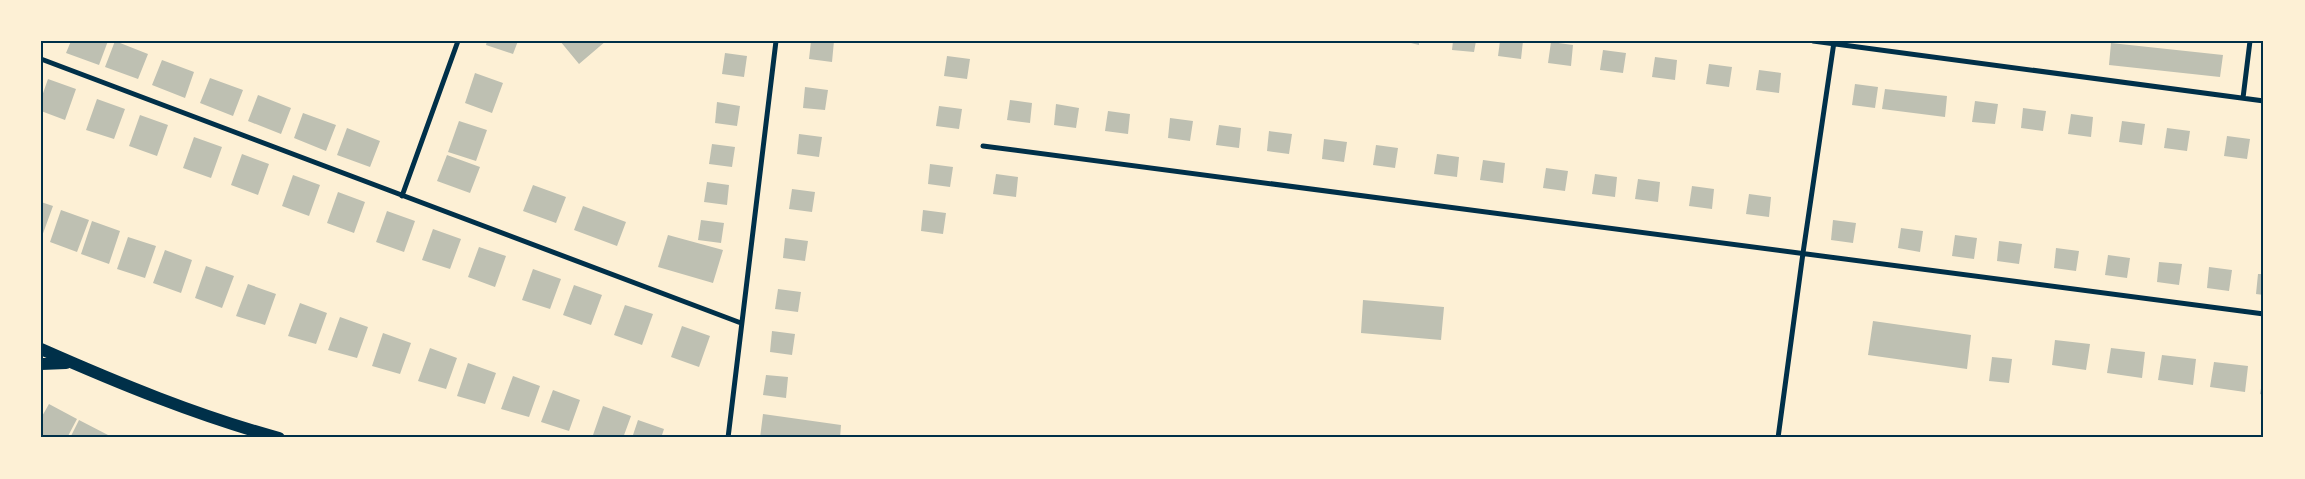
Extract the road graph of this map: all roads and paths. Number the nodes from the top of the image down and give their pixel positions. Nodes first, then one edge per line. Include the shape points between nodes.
1 (458, 41) edge
2 (776, 41) edge
3 (1813, 41) edge
4 (2250, 41) edge
5 (1834, 43) edge
6 (41, 59) edge
7 (2243, 98) junction
8 (2264, 101) edge
9 (983, 146) dead end
10 (402, 196) junction
11 (1802, 253) junction
12 (2264, 314) edge
13 (741, 323) junction
14 (41, 349) edge
15 (71, 362) junction
16 (41, 364) edge
17 (248, 434) edge
18 (279, 438) edge
19 (728, 438) edge
20 (1778, 438) edge

1 - 10 street
2 - 13 street
3 - 5 street
4 - 7 street
5 - 7 street
5 - 11 street
6 - 10 street
7 - 8 street
9 - 11 street
10 - 13 street
11 - 12 street
11 - 20 street
13 - 19 street
14 - 15 main road
15 - 16 main road
15 - 17 main road
17 - 18 main road

